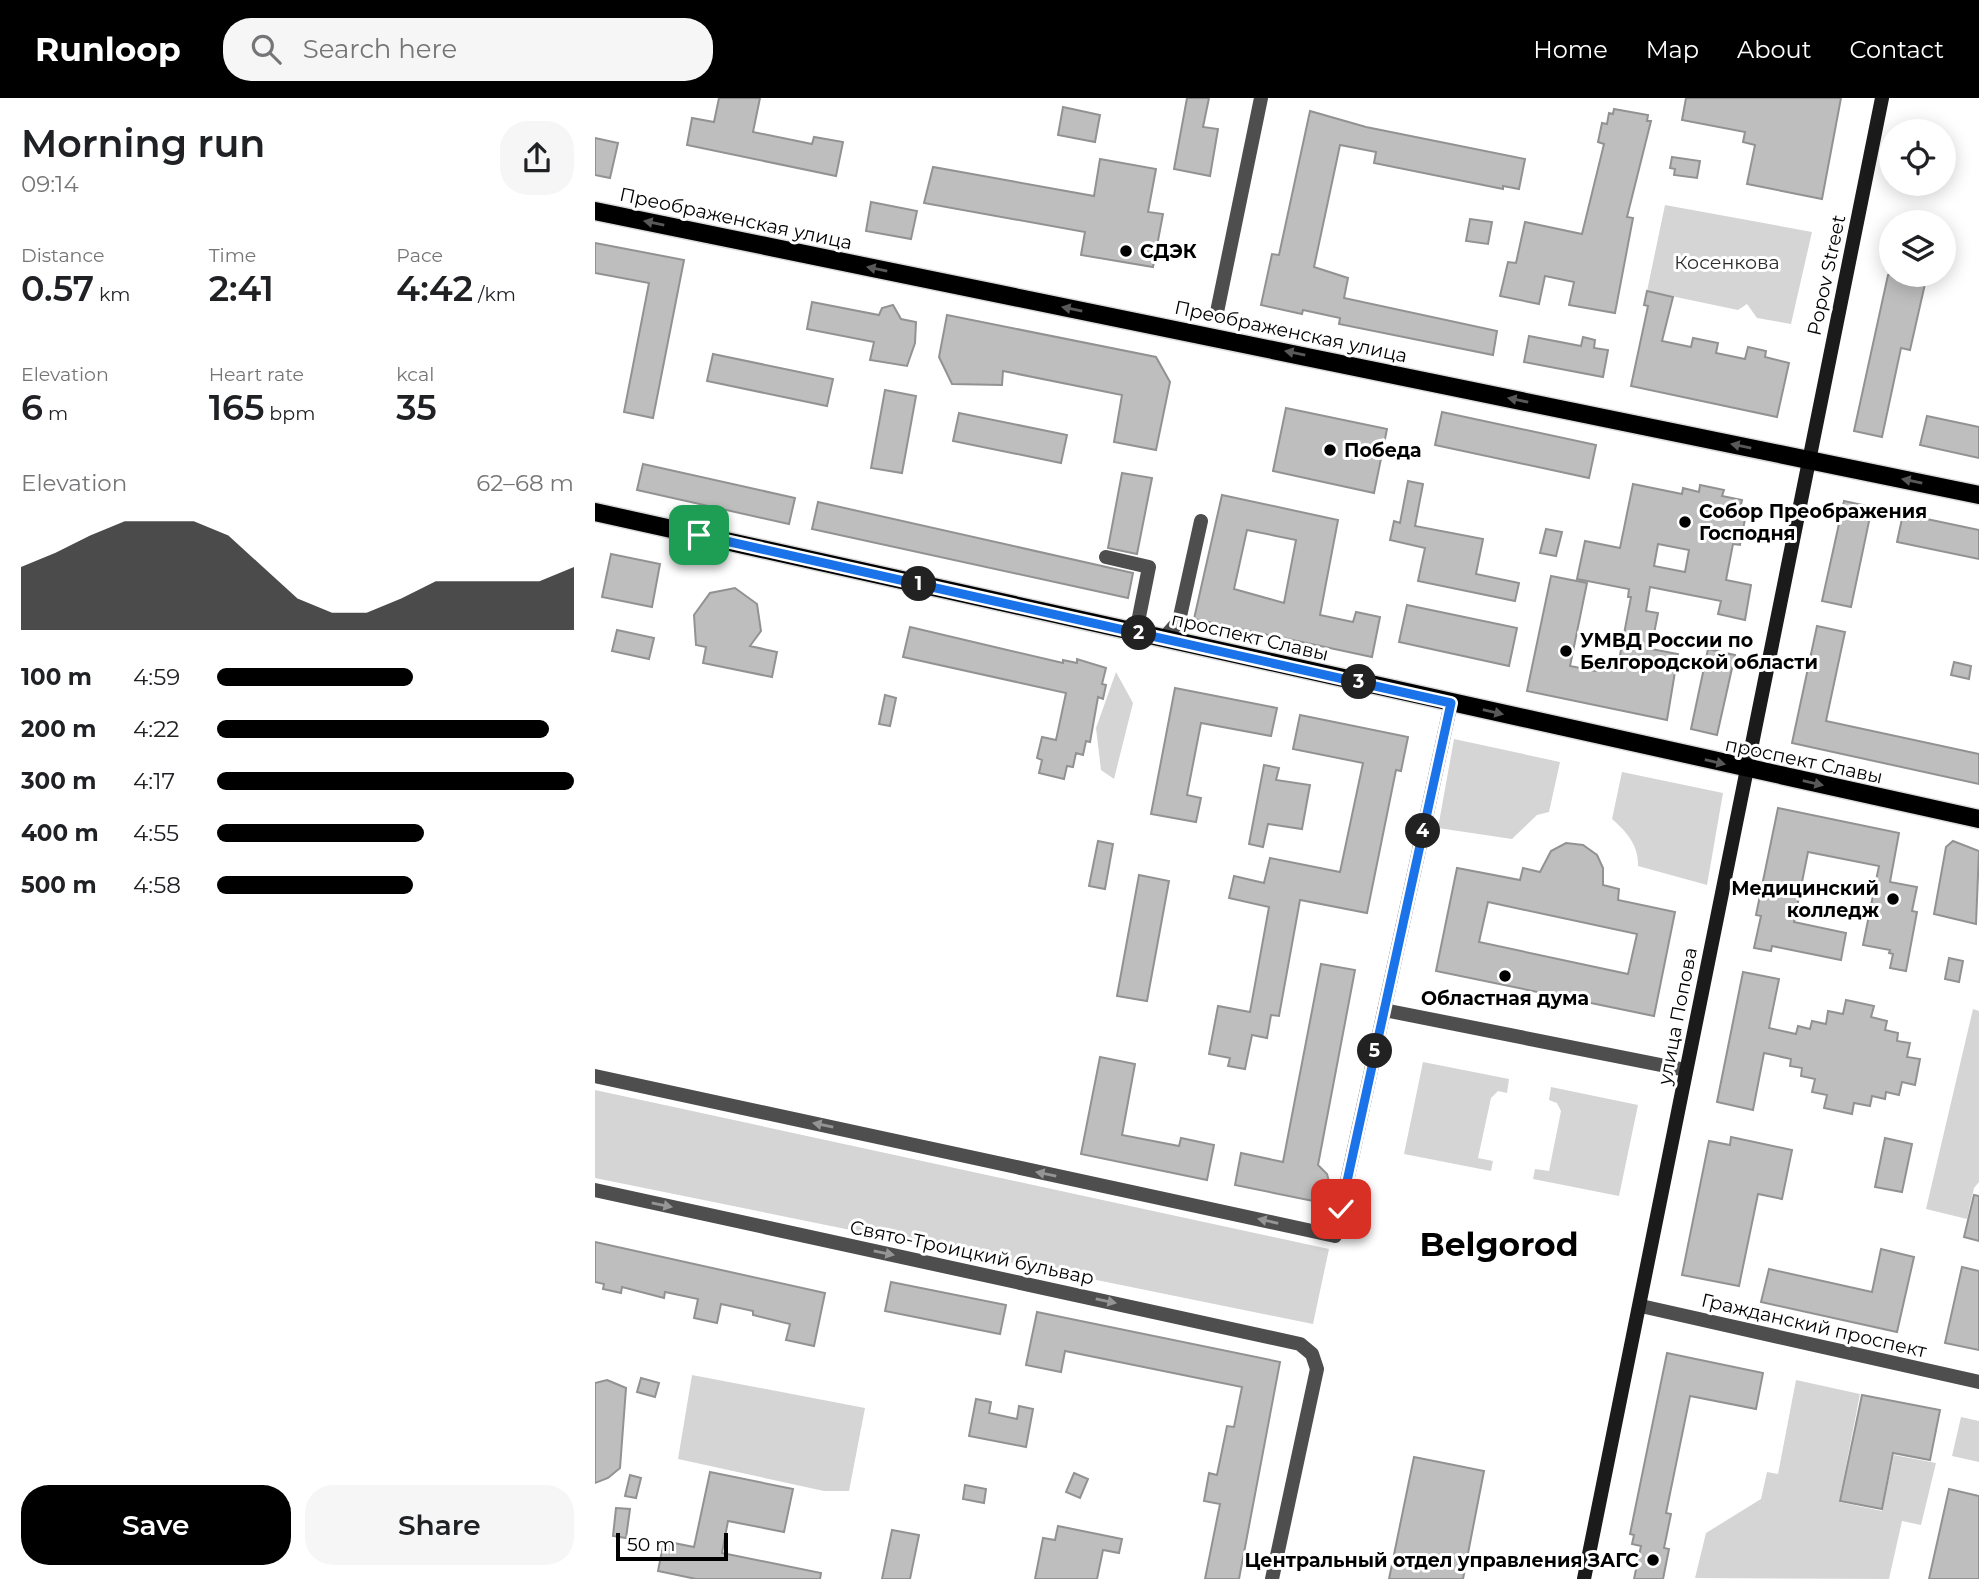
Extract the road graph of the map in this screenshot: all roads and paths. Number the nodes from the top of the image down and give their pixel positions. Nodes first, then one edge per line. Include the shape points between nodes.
1 (1261, 98) edge
2 (1882, 98) edge
3 (595, 211) edge
4 (1217, 312) dead end
5 (1808, 459) junction
6 (1979, 495) edge
7 (595, 512) edge
8 (1201, 521) dead end
9 (1106, 557) dead end
10 (1136, 632) junction
11 (1164, 639) junction
12 (1451, 703) junction
13 (1746, 769) junction
14 (1979, 819) edge
15 (1384, 1010) junction
16 (1686, 1070) junction
17 (595, 1076) edge
18 (595, 1190) edge
19 (1641, 1306) junction
20 (1979, 1382) edge
21 (1272, 1579) edge
22 (1584, 1579) edge

1 - 4 street
2 - 5 main road, Popov Street
5 -> 3 main road, Преображенская улица
6 -> 5 main road, Преображенская улица
5 - 13 main road, улица Попова
7 - 10 main road, проспект Славы
8 - 11 street via 1179,621
9 - 10 street via 1149,566
10 - 11 main road, проспект Славы
11 - 12 main road, проспект Славы
12 -> 13 main road, проспект Славы
12 - 15 street
13 -> 14 main road, проспект Славы
13 - 16 main road, улица Попова
15 - 16 street
15 -> 17 street via 1335,1236
16 - 19 main road, улица Попова
18 -> 21 street, Свято-Троицкий бульвар via 1293,1342 1312,1354 1317,1369
19 - 20 street, Гражданский проспект
19 - 22 main road, улица Попова

